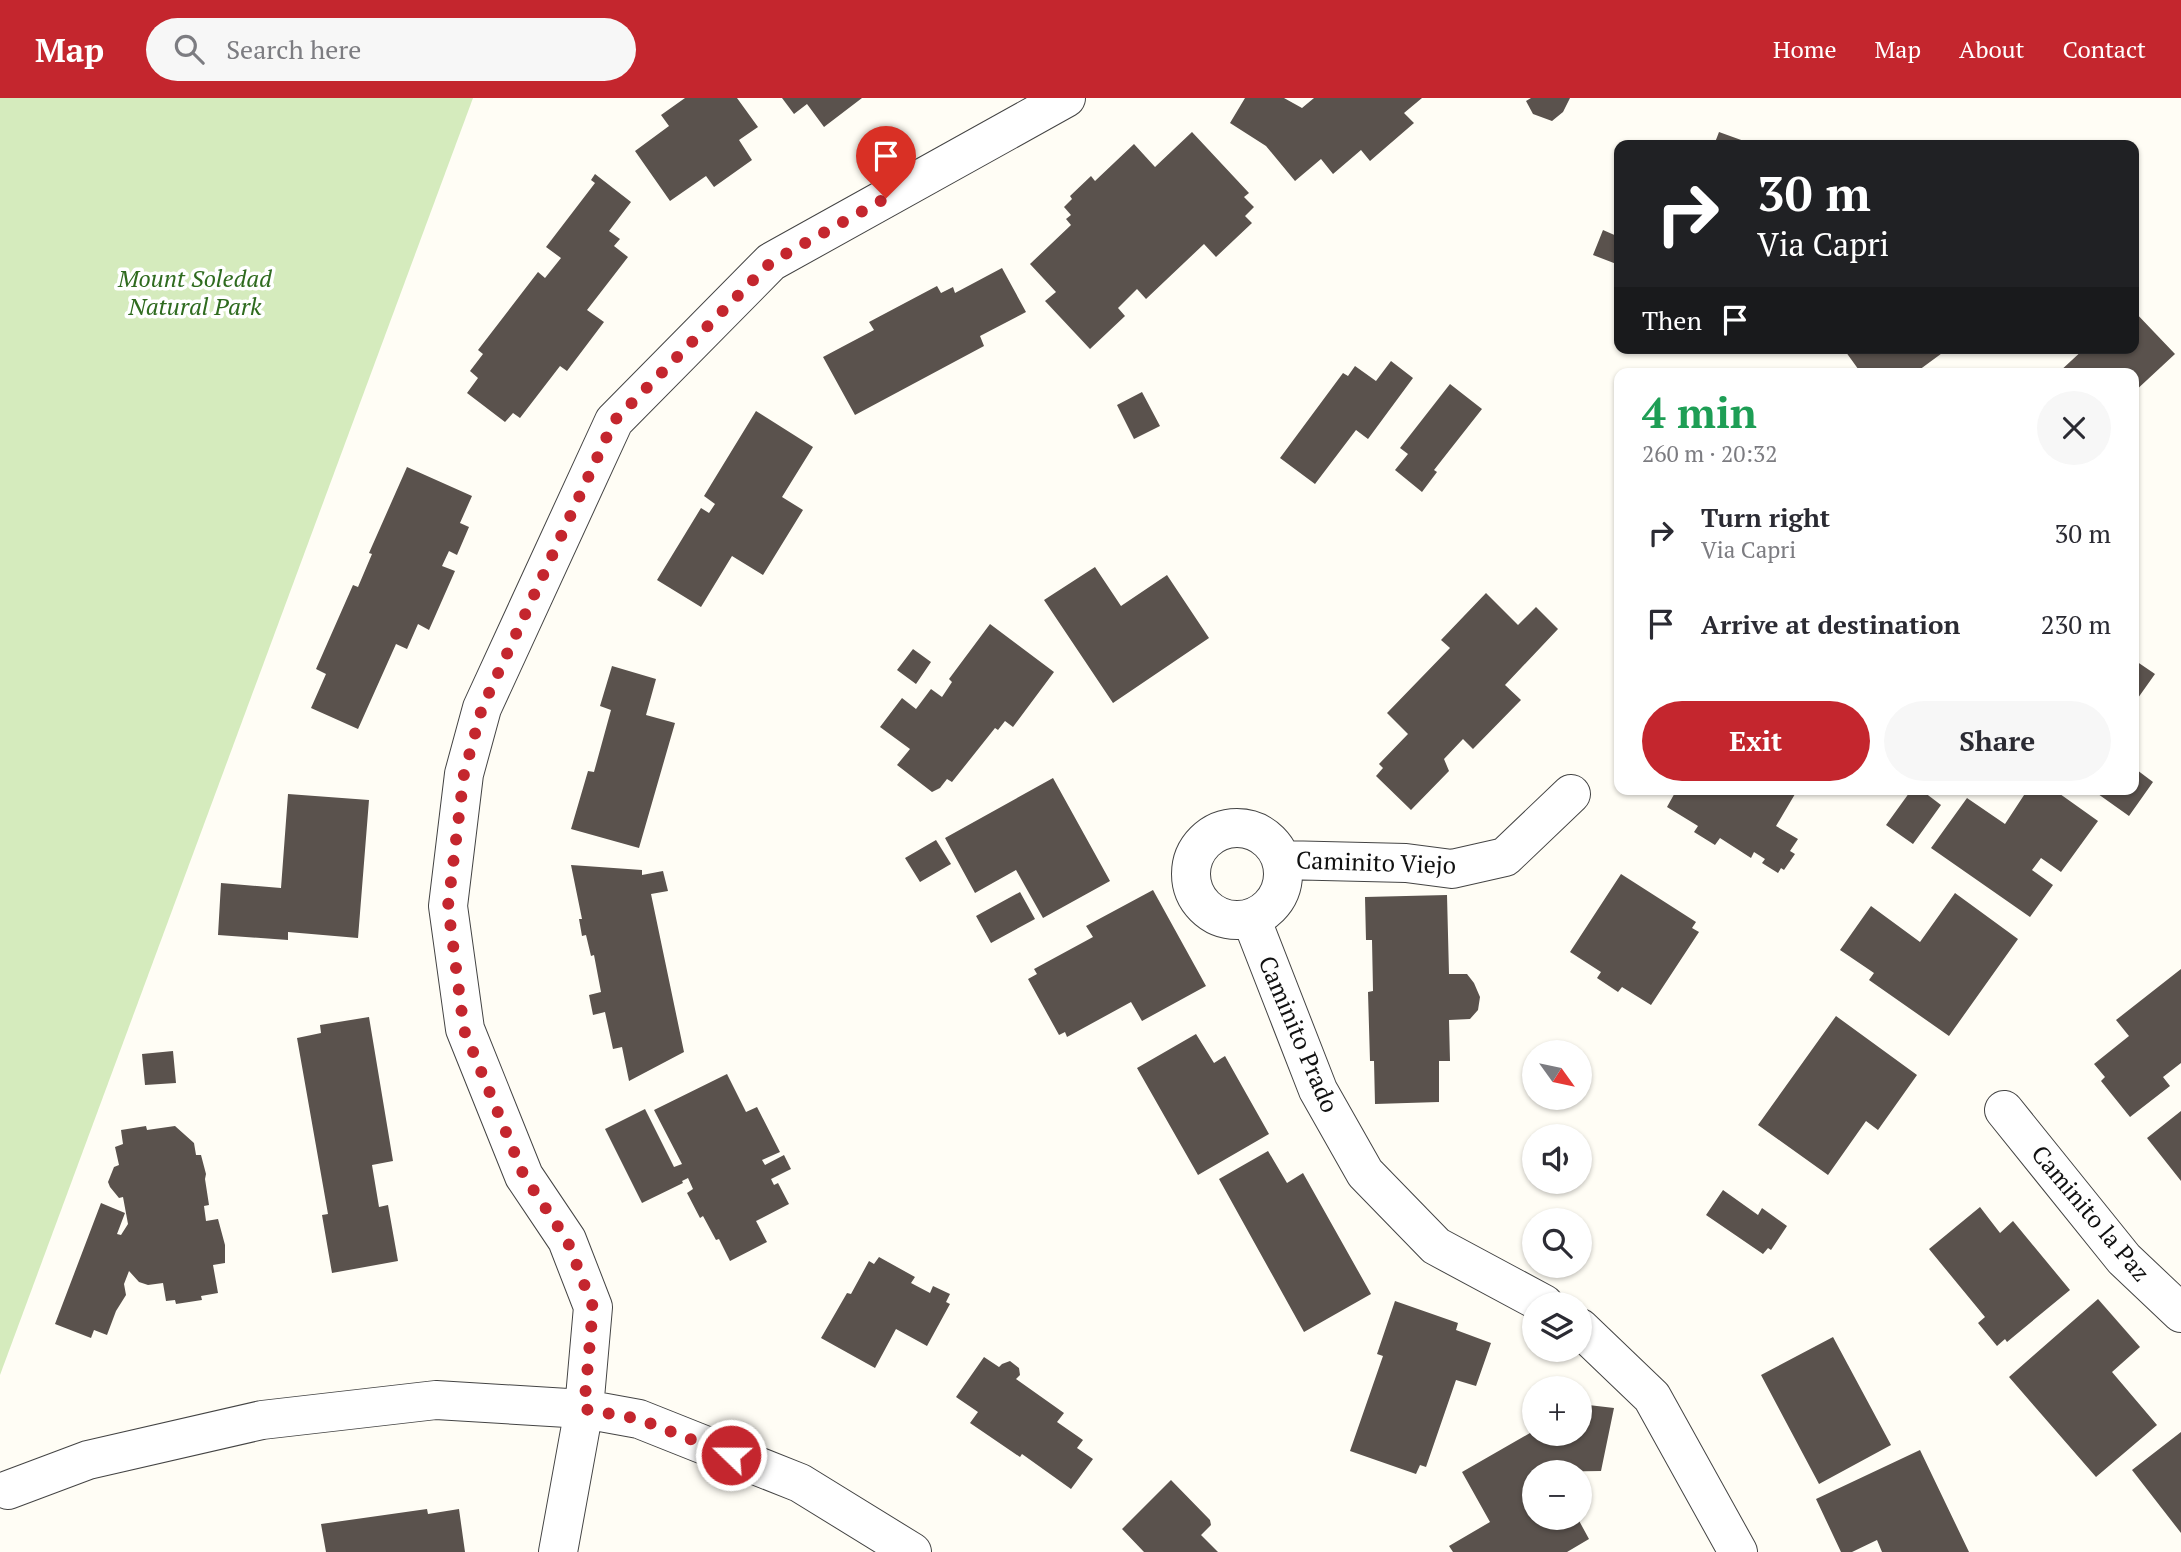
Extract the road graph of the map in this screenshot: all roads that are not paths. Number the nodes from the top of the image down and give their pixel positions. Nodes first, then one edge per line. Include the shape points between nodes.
1 (1052, 102) edge
2 (1571, 794) dead end
3 (1282, 860) junction
4 (1251, 918) junction
5 (2004, 1110) dead end
6 (1522, 1292) edge
7 (2178, 1305) edge
8 (1592, 1340) edge
9 (584, 1409) junction
10 (8, 1490) dead end
11 (558, 1552) edge
12 (912, 1552) edge
13 (1738, 1552) edge

1 - 9 street via 771,262 614,421 482,708 464,774 448,906 464,1030 524,1176 567,1240 593,1307
2 - 3 street, Caminito Viejo via 1505,857 1492,860 1452,869 1406,863
3 - 4 street via 1281,889 1275,901
3 - 4 street via 1265,836 1238,827 1211,836 1193,859 1193,888 1199,901 1223,918
4 - 6 street, Caminito Prado via 1318,1090 1365,1172 1436,1246
5 - 7 street, Caminito la Paz via 2124,1259
8 - 13 street via 1652,1397
9 - 10 street via 436,1400 262,1420 88,1460
9 - 11 street
9 - 12 street via 639,1419 800,1483

